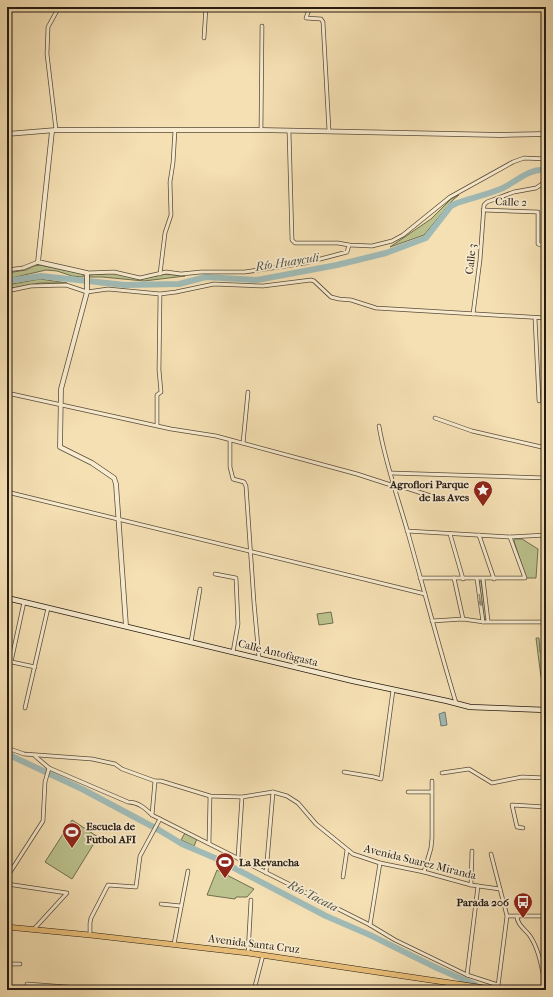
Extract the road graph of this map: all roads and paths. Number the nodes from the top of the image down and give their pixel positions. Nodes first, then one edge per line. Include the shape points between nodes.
1 (59, 7) edge
2 (206, 7) edge
3 (310, 7) edge
4 (262, 26) dead end
5 (204, 38) dead end
6 (54, 130) junction
7 (175, 130) junction
8 (261, 130) junction
9 (289, 132) junction
10 (329, 132) junction
11 (7, 134) edge
12 (546, 134) edge
13 (546, 158) edge
14 (546, 179) edge
15 (483, 210) junction
16 (349, 245) junction
17 (546, 247) edge
18 (38, 262) junction
19 (7, 270) edge
20 (87, 274) junction
21 (160, 274) junction
22 (87, 290) junction
23 (7, 291) edge
24 (160, 294) junction
25 (473, 314) junction
26 (535, 318) junction
27 (546, 318) edge
28 (7, 392) edge
29 (248, 392) dead end
30 (539, 402) dead end
31 (60, 403) junction
32 (435, 418) dead end
33 (157, 425) junction
34 (379, 426) dead end
35 (230, 440) junction
36 (243, 443) junction
37 (546, 448) edge
38 (391, 473) junction
39 (546, 478) edge
40 (394, 486) junction
41 (9, 492) edge
42 (437, 498) dead end
43 (7, 514) edge
44 (118, 519) junction
45 (407, 531) junction
46 (450, 534) junction
47 (479, 535) junction
48 (546, 535) edge
49 (510, 537) junction
50 (250, 551) junction
51 (215, 574) dead end
52 (420, 578) junction
53 (454, 578) junction
54 (463, 579) junction
55 (477, 579) junction
56 (483, 579) junction
57 (494, 579) junction
58 (200, 589) dead end
59 (424, 594) junction
60 (7, 598) edge
61 (24, 602) junction
62 (48, 608) junction
63 (463, 619) junction
64 (432, 622) junction
65 (483, 622) junction
66 (488, 622) junction
67 (546, 622) edge
68 (126, 626) junction
69 (191, 642) junction
70 (233, 652) junction
71 (259, 658) junction
72 (9, 662) edge
73 (34, 667) junction
74 (394, 690) junction
75 (456, 703) junction
76 (25, 708) dead end
77 (546, 710) edge
78 (8, 749) edge
79 (35, 756) junction
80 (49, 768) junction
81 (344, 772) dead end
82 (442, 773) dead end
83 (546, 778) edge
84 (155, 781) junction
85 (432, 781) dead end
86 (273, 792) junction
87 (408, 792) dead end
88 (432, 792) junction
89 (210, 796) junction
90 (242, 797) junction
91 (546, 807) edge
92 (152, 815) junction
93 (160, 819) junction
94 (523, 828) dead end
95 (209, 843) junction
96 (347, 850) junction
97 (472, 851) dead end
98 (491, 854) dead end
99 (238, 858) junction
100 (380, 863) junction
101 (188, 871) dead end
102 (424, 872) junction
103 (266, 873) junction
104 (7, 877) edge
105 (343, 877) dead end
106 (7, 884) edge
107 (471, 885) junction
108 (478, 886) junction
109 (500, 889) junction
110 (251, 900) dead end
111 (161, 904) dead end
112 (181, 906) junction
113 (507, 916) junction
114 (516, 916) junction
115 (546, 916) edge
116 (370, 926) junction
117 (7, 927) edge
118 (34, 929) junction
119 (90, 935) junction
120 (174, 944) junction
121 (248, 953) junction
122 (263, 955) junction
123 (7, 964) edge
124 (20, 964) dead end
125 (467, 975) junction
126 (26, 984) dead end
127 (498, 988) edge
128 (546, 988) edge
129 (106, 990) edge
130 (254, 990) edge

1 - 6 street via 48,27 47,54
2 - 5 street
3 - 10 street via 306,18 321,19 323,22
4 - 8 street
6 - 7 street
6 - 11 street
6 - 18 street
7 - 8 street
7 - 21 street via 170,182 171,215 165,233
8 - 9 street
9 - 10 street
9 - 16 street via 292,240 295,243
10 - 12 street
13 - 16 street via 524,158 513,162 450,197 392,241 372,246
14 - 15 street, Calle 3 via 536,188 514,192 487,202
15 - 17 street, Calle 2 via 538,212 538,244
15 - 25 street, Calle 3
16 - 21 street via 347,252 305,264 245,272
18 - 19 street
18 - 20 street
20 - 21 street via 114,272 140,278
20 - 22 street
22 - 23 street via 66,285 31,286
22 - 24 street via 108,289
22 - 31 street via 63,377
24 - 25 street via 214,284 263,286 311,280 331,297 376,308
24 - 33 street via 161,392 157,395
25 - 26 street
26 - 27 street
26 - 30 street
28 - 31 street
29 - 36 street
31 - 33 street
31 - 44 street via 60,447 92,463 114,478
32 - 37 street via 472,431
33 - 35 street
34 - 38 street
35 - 36 street
35 - 50 street via 230,467 233,479 244,482 246,486
36 - 40 street
38 - 39 street
38 - 40 street
40 - 42 street
40 - 45 street
41 - 43 street
41 - 44 street
44 - 50 street
44 - 68 street
45 - 46 street
45 - 52 street
46 - 47 street
46 - 54 street
47 - 49 street
47 - 57 street
48 - 49 street
49 - 57 street via 524,578
50 - 59 street
50 - 71 street
51 - 70 street via 236,578 238,624
52 - 53 street
52 - 59 street
53 - 54 street
53 - 63 street
54 - 55 street
55 - 56 street
55 -> 65 street
56 - 57 street
56 - 66 street
58 - 69 street
59 - 64 street
60 - 61 main road, Calle Antofagasta
61 - 62 main road, Calle Antofagasta
61 - 72 street
62 - 68 main road, Calle Antofagasta
62 - 73 street
63 - 64 street
63 - 65 street
64 - 75 street
65 - 66 street
66 - 67 street
68 - 69 main road, Calle Antofagasta
69 - 70 main road, Calle Antofagasta
70 - 71 main road, Calle Antofagasta
71 - 74 main road, Calle Antofagasta
72 - 73 street
73 - 76 street
74 - 75 main road, Calle Antofagasta
74 - 81 street via 381,779
75 - 77 main road, Calle Antofagasta via 482,708
78 - 79 street, Avenida Suarez Miranda
79 - 80 street
79 - 84 street, Avenida Suarez Miranda via 92,759 115,764
80 - 92 street via 144,807
80 - 104 street via 45,782 43,821
82 - 83 street via 469,769 492,783 522,777
84 - 89 street, Avenida Suarez Miranda
84 - 92 street
85 - 88 street
86 - 90 street, Avenida Suarez Miranda
86 - 96 street, Avenida Suarez Miranda via 298,803 316,824
86 - 103 street
87 - 88 street
88 - 102 street via 431,848
89 - 90 street, Avenida Suarez Miranda
89 - 95 street
90 - 99 street
91 - 94 street via 512,805 517,828
92 - 93 street
93 - 95 street
93 - 119 street via 140,856 136,887 108,885 91,918
95 - 99 street
96 - 100 street, Avenida Suarez Miranda
96 - 105 street
97 - 107 street
98 - 109 street
99 - 103 street
100 - 102 street, Avenida Suarez Miranda
100 - 116 street
101 - 112 street
102 - 107 street, Avenida Suarez Miranda
103 - 116 street
106 - 118 street via 67,893
107 - 108 street, Avenida Suarez Miranda
108 - 109 street, Avenida Suarez Miranda
108 - 125 street
109 - 113 street
110 - 121 street
111 - 112 street
112 - 120 street
113 - 114 street
113 - 127 street
114 - 115 street
114 - 128 street via 537,948
116 - 125 street
117 - 118 main road, Avenida Santa Cruz
118 - 119 main road, Avenida Santa Cruz
119 - 120 main road, Avenida Santa Cruz
120 - 121 main road, Avenida Santa Cruz
121 - 122 main road, Avenida Santa Cruz
122 - 127 main road, Avenida Santa Cruz via 475,987
122 - 130 street
123 - 124 street
125 - 127 street
126 - 129 street

